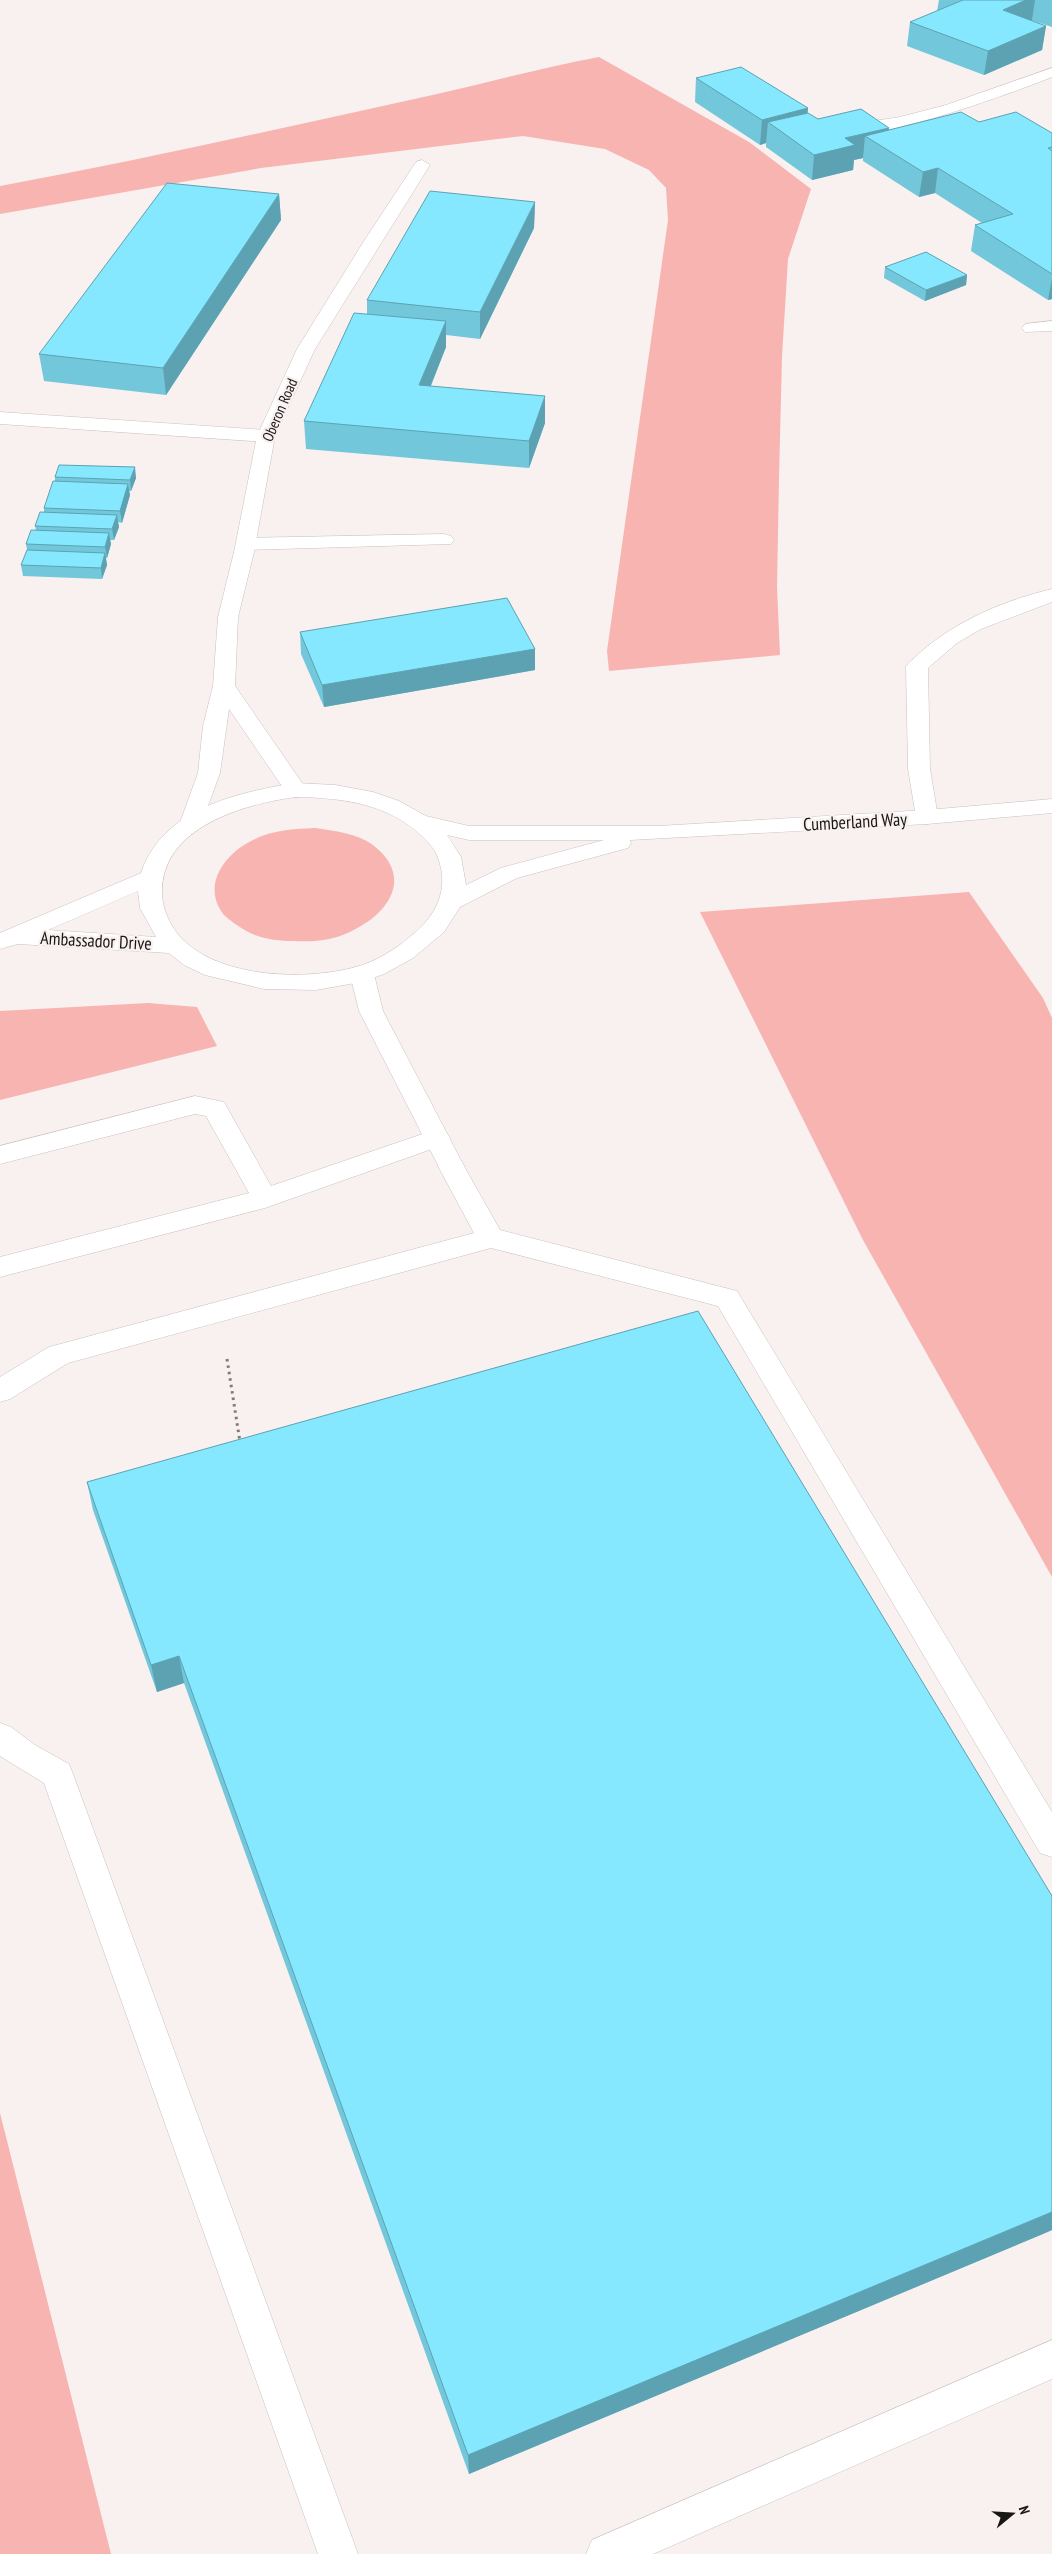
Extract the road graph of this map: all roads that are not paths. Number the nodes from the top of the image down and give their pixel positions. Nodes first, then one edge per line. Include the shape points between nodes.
1 (1052, 72) edge
2 (839, 130) edge
3 (422, 165) dead end
4 (1052, 326) edge
5 (1031, 328) dead end
6 (0, 418) edge
7 (266, 436) junction
8 (444, 540) dead end
9 (246, 544) junction
10 (1052, 596) edge
11 (224, 686) junction
12 (296, 790) junction
13 (1052, 806) edge
14 (927, 817) junction
15 (424, 823) junction
16 (190, 825) junction
17 (658, 833) junction
18 (150, 877) junction
19 (452, 902) junction
20 (9, 938) edge
21 (174, 946) junction
22 (362, 974) junction
23 (437, 1138) junction
24 (0, 1155) edge
25 (265, 1198) junction
26 (491, 1238) junction
27 (0, 1267) edge
28 (0, 1391) edge
29 (0, 1737) edge
30 (1052, 1842) edge
31 (1052, 2359) edge
32 (338, 2554) edge
33 (606, 2554) edge

1 - 2 main road via 971,103 872,127
3 - 7 main road, Oberon Road via 306,349
4 - 5 main road
6 - 7 main road
7 - 9 main road, Oberon Road
8 - 9 main road
9 - 11 main road, Oberon Road via 228,618
10 - 14 main road via 1010,609 972,626 917,666 919,769
11 - 12 main road
11 - 16 main road, Oberon Road via 214,726 209,773
12 - 15 main road via 358,794 386,803
12 - 16 main road via 248,799 221,808
13 - 14 main road, Cumberland Way
14 - 17 main road, Cumberland Way
15 - 17 main road, Cumberland Way via 469,834
15 - 19 main road via 445,847 456,875
16 - 18 main road via 171,840
17 - 19 main road, Cumberland Way via 509,874
18 - 20 main road, Ambassador Drive
18 - 21 main road via 150,901
19 - 22 main road via 429,935 406,952
20 - 21 main road, Ambassador Drive
21 - 22 main road via 208,967 247,979 291,983
22 - 23 main road via 371,1011
23 - 25 main road
23 - 26 main road
24 - 25 main road via 195,1105 215,1108
25 - 27 main road
26 - 28 main road via 59,1355
26 - 30 main road via 727,1298
29 - 32 main road via 57,1774
31 - 33 main road

